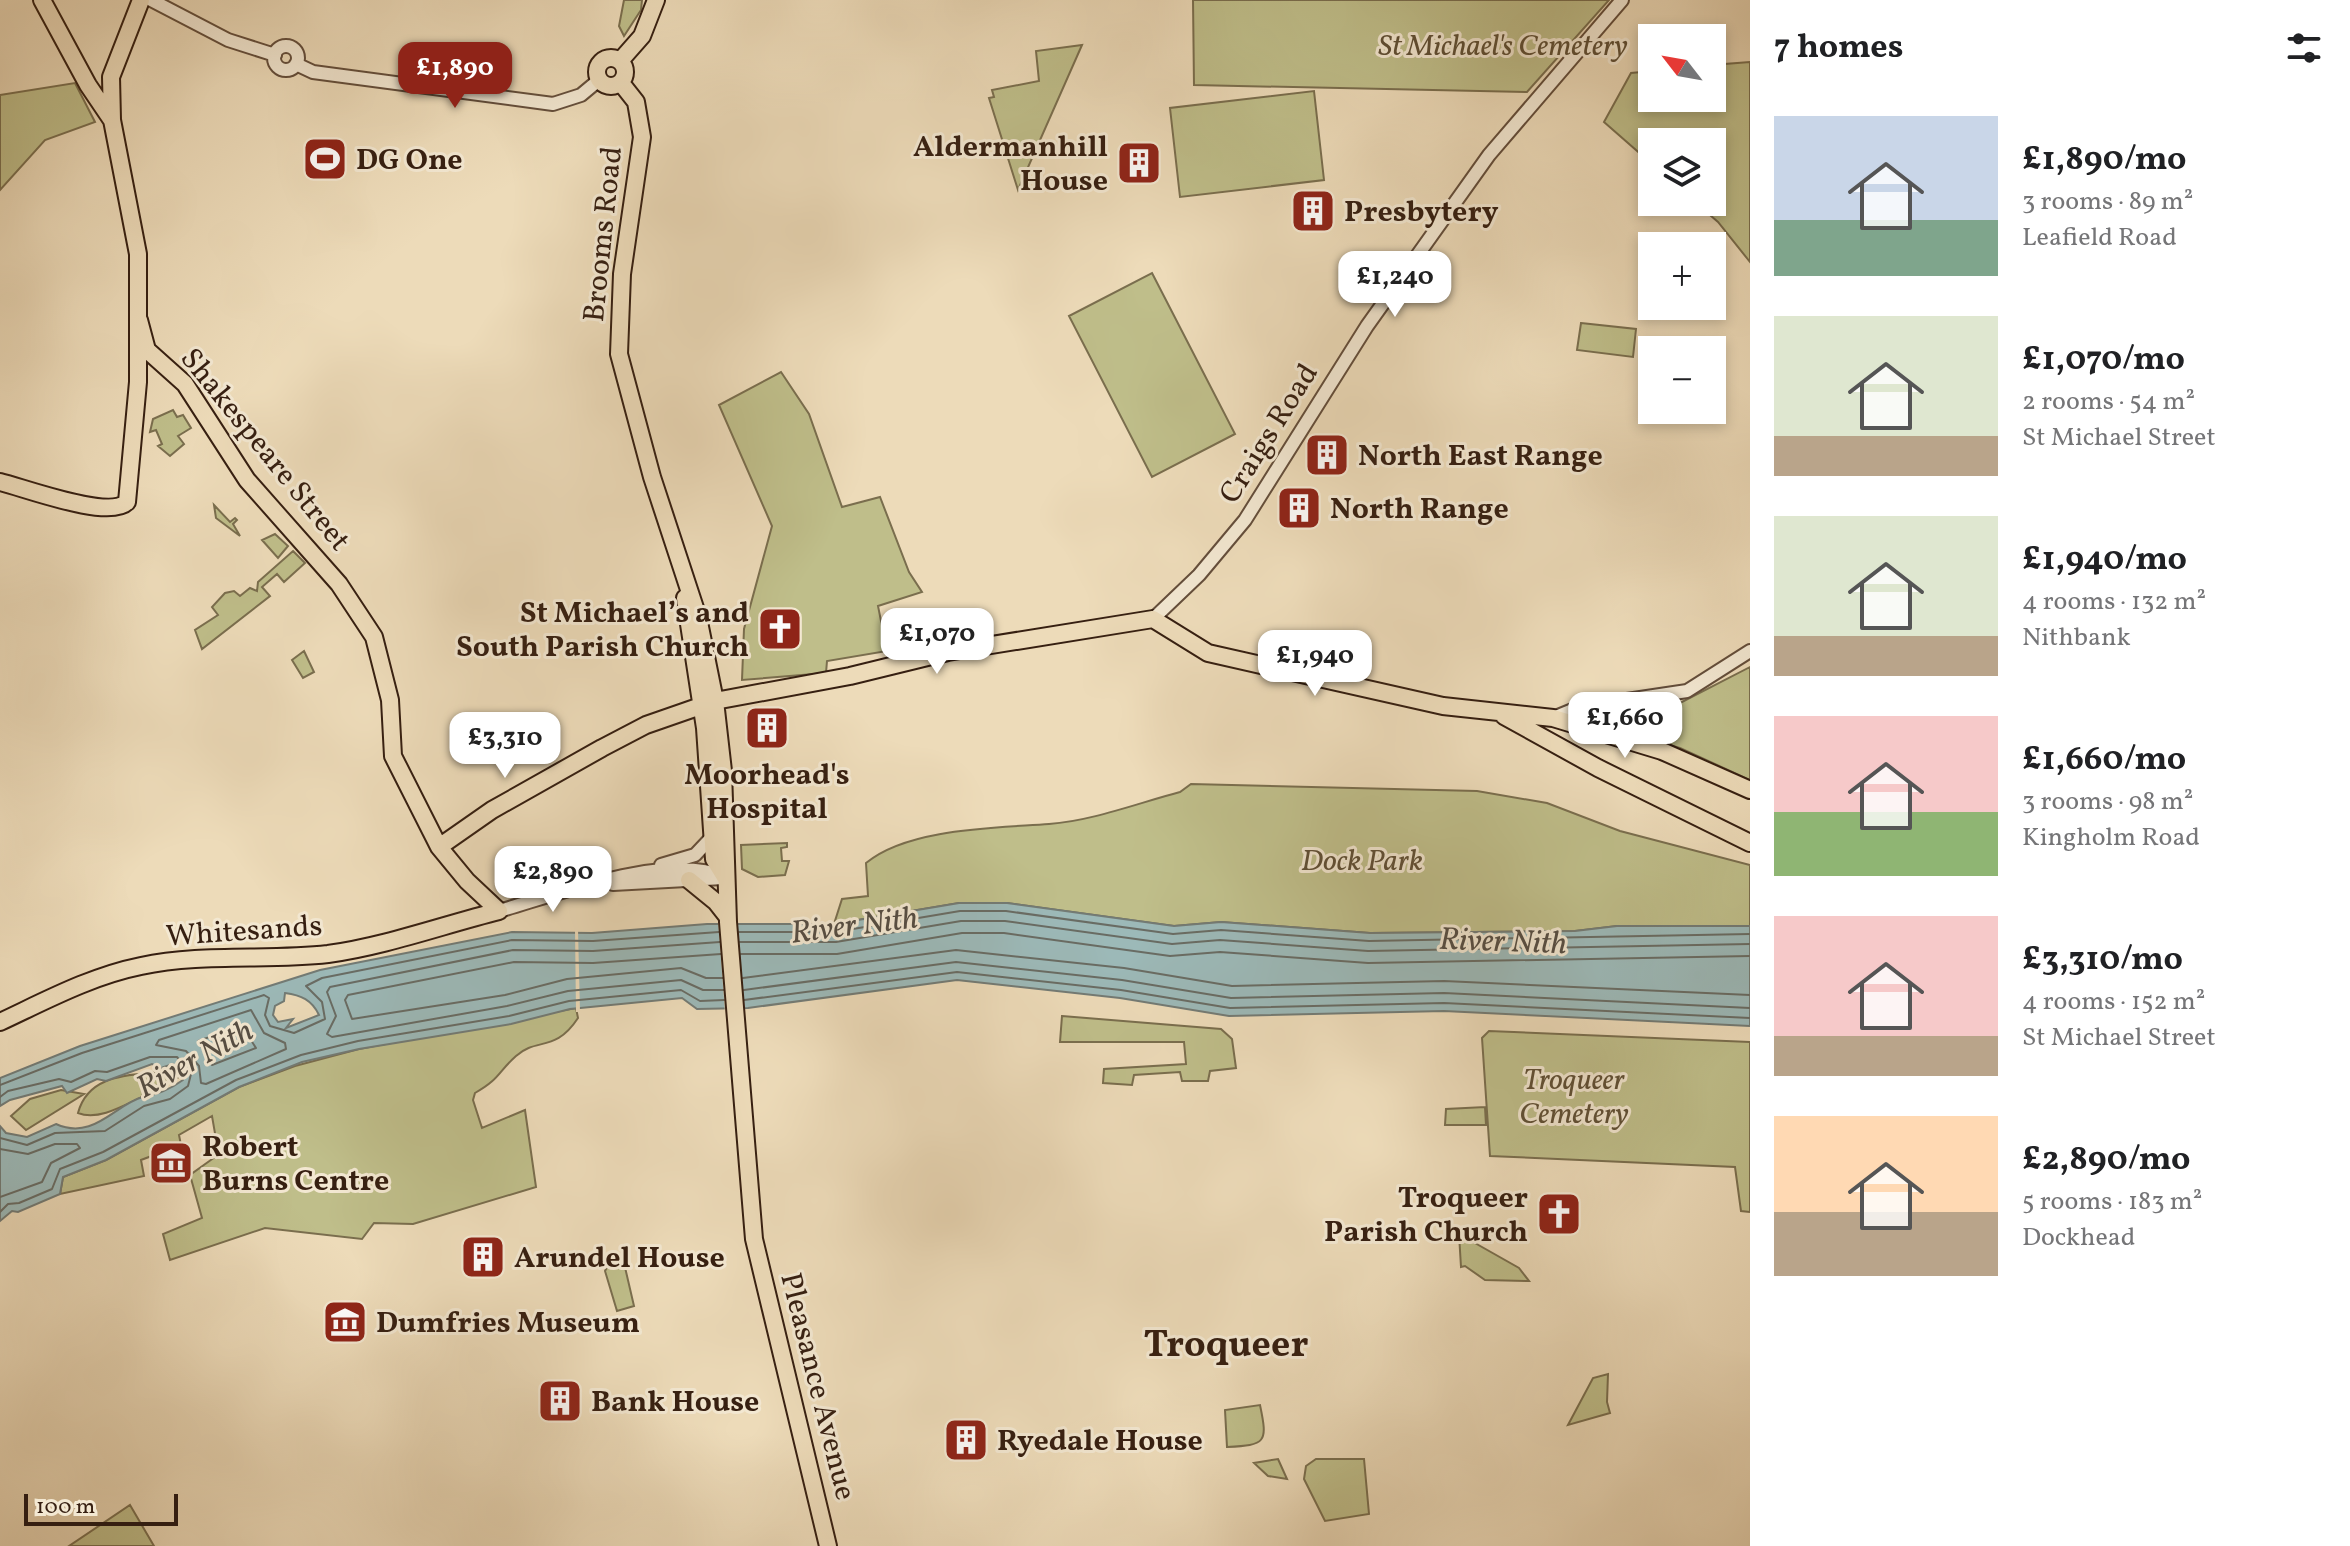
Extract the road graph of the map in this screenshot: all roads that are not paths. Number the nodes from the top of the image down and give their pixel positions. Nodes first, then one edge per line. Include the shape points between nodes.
1 (42, 0) edge
2 (141, 0) edge
3 (151, 0) edge
4 (656, 0) edge
5 (1622, 0) edge
6 (115, 60) junction
7 (620, 61) junction
8 (76, 65) junction
9 (599, 80) junction
10 (621, 83) junction
11 (112, 120) junction
12 (139, 320) junction
13 (157, 358) junction
14 (138, 382) junction
15 (0, 482) edge
16 (1153, 619) junction
17 (1750, 651) edge
18 (708, 703) junction
19 (1503, 715) junction
20 (1553, 718) junction
21 (1750, 790) edge
22 (712, 837) junction
23 (1750, 843) edge
24 (439, 847) junction
25 (638, 872) junction
26 (726, 878) junction
27 (689, 880) junction
28 (467, 881) junction
29 (598, 885) junction
30 (499, 911) junction
31 (471, 917) junction
32 (728, 920) junction
33 (0, 1022) edge
34 (828, 1546) edge

1 - 8 main road
2 - 6 main road
3 - 9 street via 228,40 275,55 282,47 292,48 296,64 313,72 553,104 581,95
4 - 7 main road via 642,36
5 - 16 street, Craigs Road via 1489,155 1367,326 1245,520
6 - 8 main road via 93,72
6 - 11 main road
7 - 9 main road via 602,62
7 - 10 main road via 626,72
8 - 11 main road
9 - 10 main road via 610,86
10 - 18 main road, Brooms Road via 636,102 642,137 621,280 619,354 698,617
11 - 12 main road via 138,254
12 - 13 main road, Shakespeare Street via 147,350
12 - 14 main road
13 - 14 main road via 145,362
13 - 24 main road, Shakespeare Street via 185,384 247,480 350,599 374,637 390,700 393,756
14 - 15 main road via 127,502 116,509 93,507
16 - 18 main road via 948,652
16 - 19 main road via 1208,653
17 - 20 street via 1687,691 1580,707
18 - 22 main road
18 - 24 main road via 602,748 492,810
18 - 26 main road, Pleasance Avenue via 723,771
19 - 20 main road
19 - 23 main road
20 - 21 main road via 1662,751
22 - 25 street via 695,855
22 - 26 main road via 714,859
24 - 28 main road, Shakespeare Street
25 - 26 street via 705,869
25 - 29 street
26 - 27 street
26 - 32 main road, Pleasance Avenue
27 - 29 street
27 - 32 main road
28 - 30 main road, Shakespeare Street
28 - 31 main road
29 - 30 street
30 - 31 main road, Whitesands
31 - 33 main road, Whitesands via 328,954 139,966
32 - 34 main road, Pleasance Avenue via 754,1239

